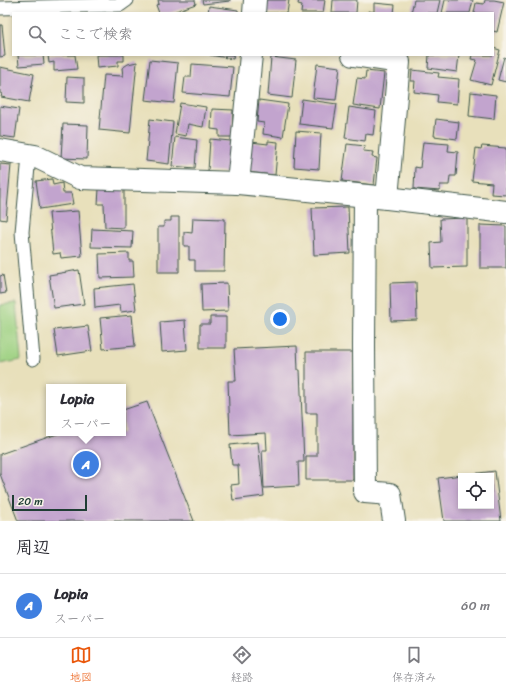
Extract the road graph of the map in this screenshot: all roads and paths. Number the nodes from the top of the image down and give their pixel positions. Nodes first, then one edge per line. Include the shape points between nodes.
1 (127, 0) edge
2 (255, 0) edge
3 (0, 8) edge
4 (254, 12) edge
5 (250, 56) edge
6 (360, 56) edge
7 (0, 150) edge
8 (29, 156) junction
9 (238, 183) junction
10 (365, 196) junction
11 (387, 198) junction
12 (506, 212) edge
13 (33, 359) dead end
14 (394, 521) edge

1 - 3 lane via 120,5
2 - 4 street
5 - 9 street
6 - 11 street via 399,62
7 - 8 street
8 - 9 street via 80,178
8 - 13 lane via 22,232
9 - 10 street
10 - 11 street
10 - 14 street via 365,492 390,494
11 - 12 street

